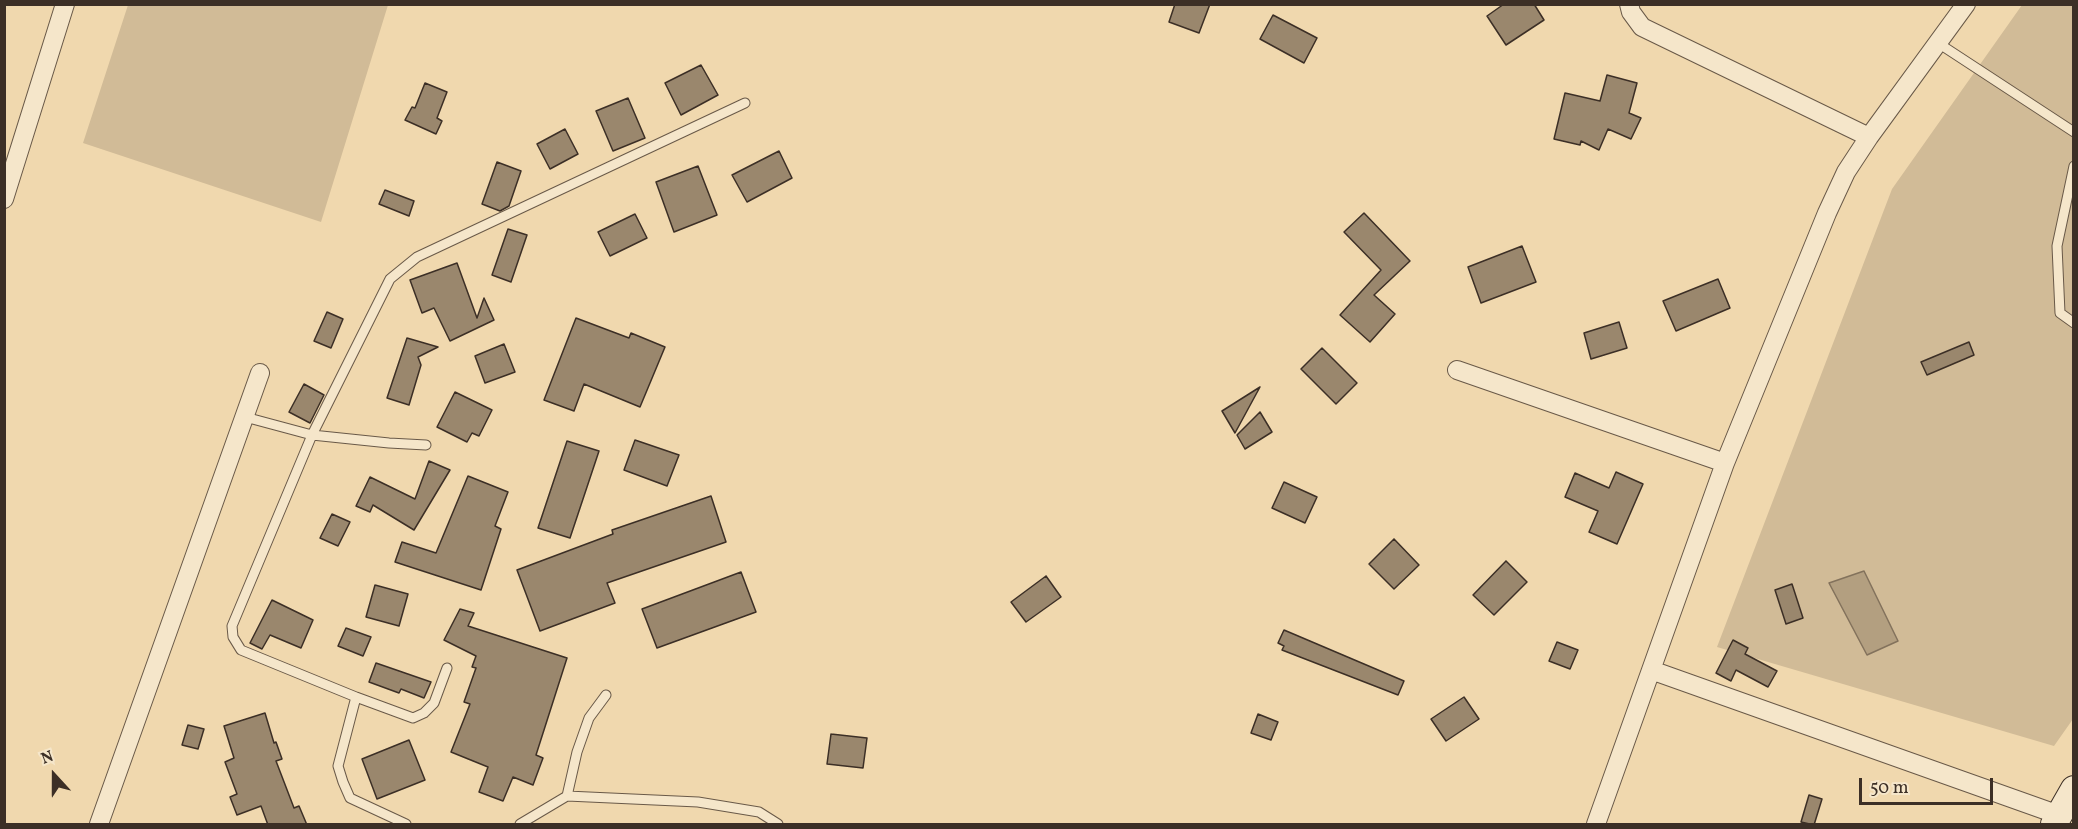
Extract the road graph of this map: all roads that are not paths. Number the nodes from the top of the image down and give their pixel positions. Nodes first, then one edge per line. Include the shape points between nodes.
1 (65, 4) edge
2 (1629, 4) edge
3 (1966, 4) edge
4 (1938, 43) junction
5 (745, 103) dead end
6 (2073, 132) edge
7 (1869, 137) junction
8 (2073, 166) edge
9 (4, 199) edge
10 (2073, 323) edge
11 (1457, 370) dead end
12 (260, 373) dead end
13 (245, 417) junction
14 (312, 435) junction
15 (426, 445) dead end
16 (1725, 463) junction
17 (447, 668) dead end
18 (1651, 670) junction
19 (606, 695) dead end
20 (356, 697) junction
21 (2073, 789) edge
22 (567, 796) junction
23 (2057, 820) edge
24 (99, 825) edge
25 (406, 825) edge
26 (520, 825) edge
27 (778, 825) edge
28 (1596, 825) edge

1 - 9 street
2 - 7 street via 1642,27
3 - 4 street
4 - 6 lane
4 - 7 street
5 - 14 lane via 417,257 390,279
7 - 16 street via 1846,172 1827,213
8 - 10 lane via 2057,246 2060,313
11 - 16 street
12 - 13 street
13 - 14 lane
13 - 24 street
14 - 15 lane
14 - 20 lane via 232,626 233,637 241,650
16 - 18 street
17 - 20 lane via 434,703 413,718
18 - 23 street
18 - 28 street
19 - 22 lane via 589,718
20 - 25 lane via 338,766 343,782 350,798
21 - 23 street
22 - 26 lane
22 - 27 lane via 698,802 759,812

